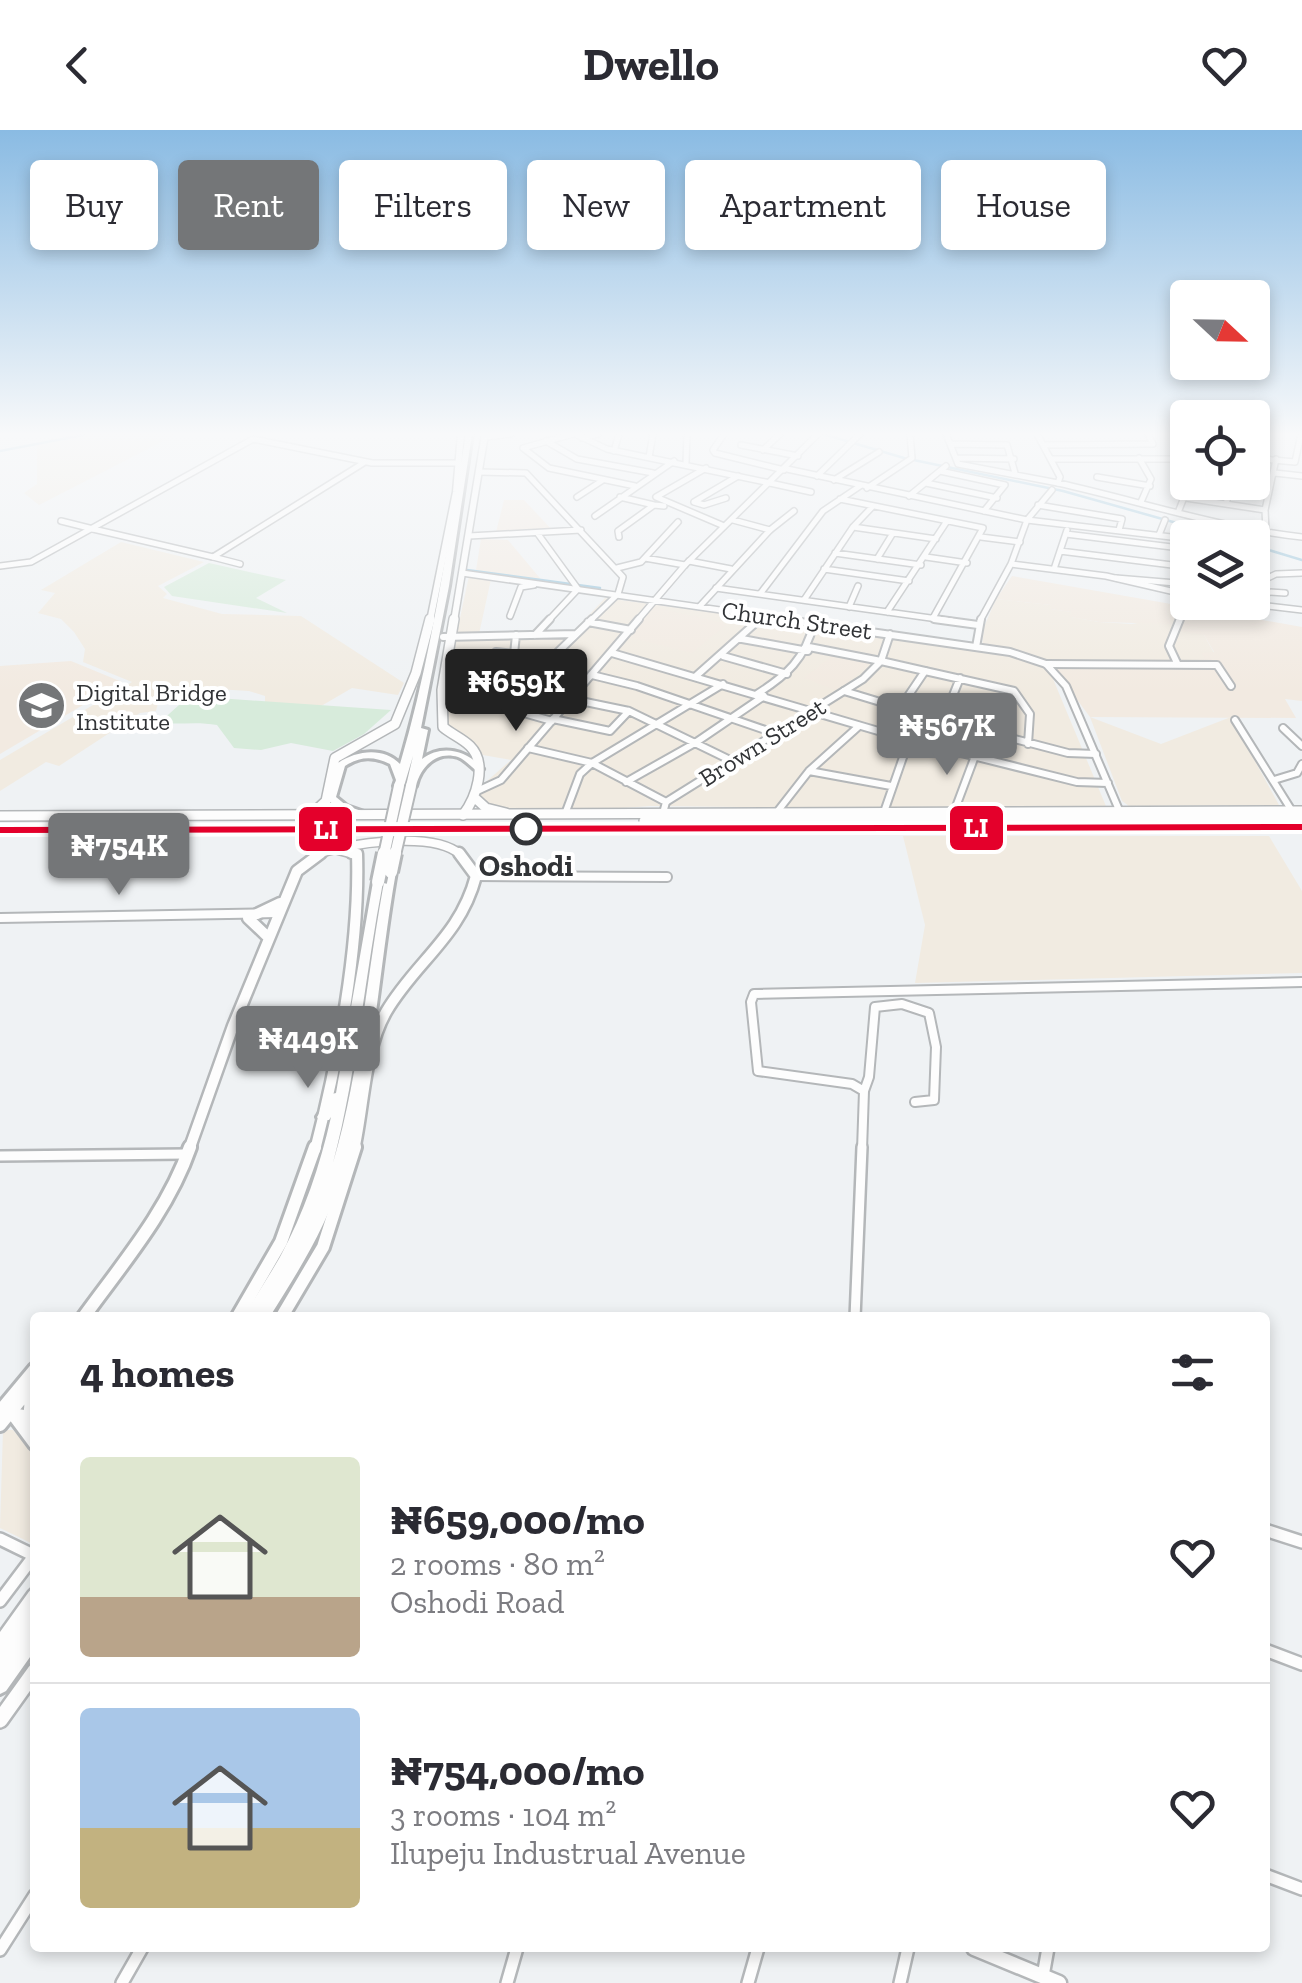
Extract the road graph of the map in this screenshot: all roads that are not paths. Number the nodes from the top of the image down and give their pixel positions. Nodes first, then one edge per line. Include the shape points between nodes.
1 (108, 520) edge
2 (270, 520) edge
3 (453, 520) edge
4 (454, 520) edge
5 (466, 520) edge
6 (471, 520) edge
7 (572, 520) edge
8 (633, 520) edge
9 (710, 520) edge
10 (734, 520) edge
11 (736, 520) edge
12 (781, 520) edge
13 (815, 520) edge
14 (859, 520) edge
15 (1027, 520) edge
16 (1031, 520) edge
17 (1122, 520) edge
18 (1165, 520) dead end
19 (61, 521) dead end
20 (948, 521) joint
21 (678, 522) dead end
22 (1068, 525) junction
23 (724, 526) junction
24 (853, 527) junction
25 (93, 529) junction
26 (581, 530) junction
27 (770, 530) junction
28 (1119, 530) junction
29 (1270, 532) edge
30 (893, 533) junction
31 (982, 533) junction
32 (538, 534) junction
33 (1066, 534) junction
34 (1159, 535) junction
35 (469, 536) junction
36 (1302, 536) edge
37 (619, 537) dead end
38 (1170, 537) edge
39 (936, 538) junction
40 (1020, 542) junction
41 (1170, 547) edge
42 (1060, 551) junction
43 (836, 553) junction
44 (213, 556) junction
45 (926, 556) junction
46 (645, 558) junction
47 (877, 559) junction
48 (687, 563) junction
49 (240, 564) dead end
50 (967, 564) junction
51 (1011, 564) junction
52 (921, 565) junction
53 (1170, 565) edge
54 (0, 566) edge
55 (617, 568) junction
56 (732, 569) junction
57 (824, 569) junction
58 (1054, 569) junction
59 (1302, 572) edge
60 (462, 573) junction
61 (1270, 577) edge
62 (1116, 578) junction
63 (908, 582) junction
64 (1170, 582) edge
65 (858, 586) dead end
66 (578, 588) junction
67 (716, 588) junction
68 (1270, 590) edge
69 (1170, 591) edge
70 (1285, 593) dead end
71 (618, 594) junction
72 (760, 594) junction
73 (656, 600) junction
74 (804, 600) junction
75 (700, 606) junction
76 (849, 606) junction
77 (1270, 607) edge
78 (861, 608) junction
79 (1302, 610) edge
80 (887, 612) junction
81 (510, 616) dead end
82 (763, 616) junction
83 (934, 618) junction
84 (1178, 620) edge
85 (588, 622) junction
86 (814, 623) junction
87 (978, 625) junction
88 (853, 628) junction
89 (631, 630) junction
90 (576, 634) junction
91 (890, 634) junction
92 (516, 635) junction
93 (535, 635) junction
94 (447, 637) junction
95 (742, 639) junction
96 (976, 646) junction
97 (808, 649) junction
98 (496, 652) dead end
99 (612, 653) junction
100 (723, 656) junction
101 (880, 661) junction
102 (1046, 664) junction
103 (1178, 665) junction
104 (445, 667) junction
105 (925, 671) junction
106 (787, 674) junction
107 (592, 676) junction
108 (696, 676) junction
109 (960, 678) junction
110 (528, 684) junction
111 (724, 684) junction
112 (1230, 686) dead end
113 (442, 690) junction
114 (844, 691) junction
115 (761, 695) junction
116 (571, 699) junction
117 (951, 704) junction
118 (694, 705) junction
119 (500, 708) junction
120 (900, 708) junction
121 (630, 711) junction
122 (813, 711) junction
123 (912, 712) junction
124 (984, 713) dead end
125 (734, 718) junction
126 (552, 720) junction
127 (944, 720) junction
128 (1235, 720) dead end
129 (659, 725) junction
130 (858, 726) junction
131 (1283, 728) dead end
132 (774, 733) junction
133 (904, 738) junction
134 (695, 743) junction
135 (1028, 744) junction
136 (1302, 746) edge
137 (528, 748) junction
138 (1096, 754) junction
139 (975, 756) junction
140 (730, 760) junction
141 (592, 763) junction
142 (1302, 764) edge
143 (478, 769) junction
144 (809, 772) junction
145 (1274, 780) junction
146 (626, 782) junction
147 (1108, 783) junction
148 (405, 786) junction
149 (891, 786) junction
150 (475, 795) junction
151 (1297, 811) edge
152 (664, 812) junction
153 (776, 812) junction
154 (884, 812) junction
155 (954, 812) junction
156 (366, 814) junction
157 (565, 814) junction
158 (311, 815) junction
159 (464, 815) junction
160 (515, 815) junction
161 (1121, 816) junction
162 (206, 818) junction
163 (0, 819) edge
164 (1302, 820) edge
165 (378, 842) junction
166 (327, 849) junction
167 (357, 854) junction
168 (476, 876) junction
169 (668, 878) dead end
170 (278, 911) junction
171 (247, 917) junction
172 (0, 919) edge
173 (268, 937) junction
174 (1302, 982) edge
175 (362, 1079) junction
176 (864, 1090) junction
177 (342, 1091) junction
178 (914, 1102) dead end
179 (357, 1105) junction
180 (327, 1108) junction
181 (335, 1128) junction
182 (186, 1154) junction
183 (0, 1156) edge
184 (87, 1312) edge
185 (241, 1312) edge
186 (254, 1312) edge
187 (264, 1312) edge
188 (285, 1312) edge
189 (854, 1312) edge
190 (30, 1376) edge
191 (30, 1387) edge
192 (4, 1410) edge
193 (30, 1423) edge
194 (0, 1424) edge
195 (30, 1439) edge
196 (1270, 1532) edge
197 (0, 1539) edge
198 (1302, 1542) edge
199 (30, 1554) edge
200 (30, 1561) edge
201 (0, 1601) edge
202 (30, 1603) edge
203 (30, 1625) edge
204 (30, 1643) edge
205 (0, 1645) edge
206 (1270, 1652) edge
207 (1302, 1664) edge
208 (0, 1666) edge
209 (30, 1678) edge
210 (0, 1684) edge
211 (0, 1720) edge
212 (1270, 1877) edge
213 (1302, 1889) edge
214 (30, 1904) edge
215 (0, 1950) edge
216 (140, 1952) edge
217 (516, 1952) edge
218 (757, 1952) edge
219 (907, 1952) edge
220 (984, 1952) edge
221 (1047, 1952) edge
222 (1043, 1976) junction
223 (122, 1983) edge
224 (507, 1983) edge
225 (748, 1983) edge
226 (900, 1983) edge
227 (1059, 1983) edge

1 - 25 street
2 - 44 street
3 - 158 main road via 413,690 394,726 335,758 326,800
4 - 148 highway
5 - 94 highway
6 - 35 main road
7 - 26 street
8 - 37 street
9 - 23 street
10 - 23 street
11 - 27 street
12 - 27 street
13 - 72 street
14 - 24 street
15 - 40 street
16 - 22 street
17 - 28 street
18 - 34 street
19 - 25 street
20 - 31 street
20 - 39 street
21 - 46 street
22 - 28 street
22 - 33 street
23 - 48 street
24 - 30 street
24 - 43 street
25 - 44 street
25 - 54 street via 31,562
26 - 32 street
26 - 55 street
27 - 56 street
28 - 34 street
29 - 36 street
30 - 39 street
30 - 47 street
31 - 40 street
31 - 50 street
32 - 35 street
32 - 66 street
33 - 41 street
33 - 42 street
34 - 38 street
35 - 60 main road
39 - 45 street
40 - 51 street
42 - 53 street
42 - 58 street
43 - 47 street
43 - 57 street
44 - 49 street
45 - 50 street
45 - 52 street
46 - 48 street
46 - 55 street
47 - 52 street
48 - 56 street
48 - 73 street
50 - 83 street
51 - 58 street
51 - 87 street
52 - 63 street
55 - 71 street via 623,577
56 - 67 street
57 - 63 street
57 - 74 street
58 - 62 street
59 - 61 street
60 - 66 street, Church Street
60 - 94 main road
62 - 64 street
62 - 69 street
63 - 80 street
65 - 76 street
66 - 71 street, Church Street
66 - 81 street via 524,585
66 - 93 street
67 - 72 street
67 - 75 street
68 - 70 street
71 - 73 street, Church Street
71 - 85 street
72 - 74 street
73 - 75 street, Church Street
73 - 89 street
74 - 76 street
75 - 82 street, Church Street
76 - 78 street
77 - 79 street
78 - 80 street
78 - 88 street
80 - 83 street
82 - 86 street, Church Street
82 - 95 street
83 - 87 street
84 - 103 street via 1168,646
85 - 89 street
85 - 90 street
86 - 88 street, Church Street
86 - 97 street
87 - 96 street
88 - 91 street, Church Street
89 - 99 street
90 - 93 street
90 - 110 street
91 - 96 street, Church Street
91 - 101 street, Brown Street
92 - 93 street
92 - 94 street
92 - 98 street via 514,654
94 - 104 main road
94 - 148 highway
95 - 97 street
95 - 100 street
96 - 102 street, Church Street
97 - 101 street
97 - 106 street
99 - 107 street
99 - 108 street
100 - 106 street
100 - 108 street
101 - 105 street
101 - 114 street, Brown Street
102 - 103 street
102 - 138 street via 1066,686
103 - 112 street via 1219,666
104 - 110 street
104 - 113 main road
105 - 109 street
105 - 120 street
106 - 115 street
107 - 116 street
107 - 118 street
108 - 111 street
109 - 117 street
109 - 135 street via 1017,694 1030,714
110 - 119 street
111 - 115 street
111 - 118 street
113 - 119 street
113 - 143 main road via 444,728 472,747
114 - 120 street
114 - 122 street, Brown Street
115 - 122 street
115 - 125 street
116 - 121 street
116 - 126 street
117 - 124 street
117 - 127 street
118 - 125 street
118 - 129 street
119 - 126 street
120 - 123 street
121 - 126 street via 610,731
121 - 129 street
122 - 130 street
122 - 132 street, Brown Street
123 - 127 street
123 - 133 street
125 - 132 street
125 - 134 street
126 - 137 street
127 - 135 street
128 - 145 street
129 - 134 street
129 - 141 street
130 - 133 street
130 - 144 street
131 - 136 street
132 - 140 street, Brown Street
133 - 139 street
133 - 149 street
134 - 140 street
134 - 146 street
135 - 138 street
137 - 141 street
137 - 150 street via 501,780
138 - 147 street
139 - 147 street via 1077,782
139 - 155 street
140 - 152 street, Brown Street
141 - 146 street
141 - 157 street via 580,774
142 - 145 street via 1298,773
143 - 148 highway via 464,755 431,756
143 - 150 main road
144 - 149 street
144 - 153 street
145 - 151 street
146 - 152 street
147 - 161 street
148 - 156 highway via 393,761 362,755 347,760 331,798
148 - 175 highway, bridge
148 - 177 highway, bridge via 378,882
149 - 154 street
150 - 159 main road
150 - 160 main road via 486,808
151 - 161 main road
152 - 153 main road
152 - 157 main road
152 - 161 main road
152 - 162 main road
153 - 154 main road
154 - 155 main road
155 - 161 main road
156 - 158 main road
156 - 159 main road
157 - 160 main road
158 - 162 main road
159 - 160 main road
161 - 164 main road
162 - 163 main road
165 - 166 main road
165 - 167 main road
165 - 168 main road via 444,845 464,856
166 - 167 main road
166 - 170 main road via 296,871
167 - 180 main road via 354,932
168 - 169 street
168 - 175 main road via 464,918 394,995
170 - 171 main road
170 - 171 street
170 - 173 main road
171 - 172 street
171 - 172 street
171 - 173 main road
173 - 182 main road
174 - 176 street via 754,994 758,1071
175 - 179 highway
176 - 178 street via 876,1007 918,1007 929,1013 937,1058 934,1100
176 - 189 street
177 - 180 highway
177 - 181 highway
179 - 187 highway via 322,1209
179 - 188 main road via 350,1171 333,1222
180 - 181 highway
180 - 185 main road via 292,1224
181 - 186 highway via 293,1248
182 - 183 street
182 - 184 main road via 162,1207
190 - 192 main road
191 - 192 main road
192 - 193 main road
192 - 194 main road
192 - 195 main road
196 - 198 street
197 - 199 street
200 - 201 street
202 - 205 main road
203 - 208 highway
204 - 210 highway
206 - 207 street
209 - 211 main road
212 - 213 street
214 - 215 street
216 - 223 street
217 - 224 street
218 - 225 street
219 - 226 street
220 - 222 street
221 - 222 street
222 - 227 street

